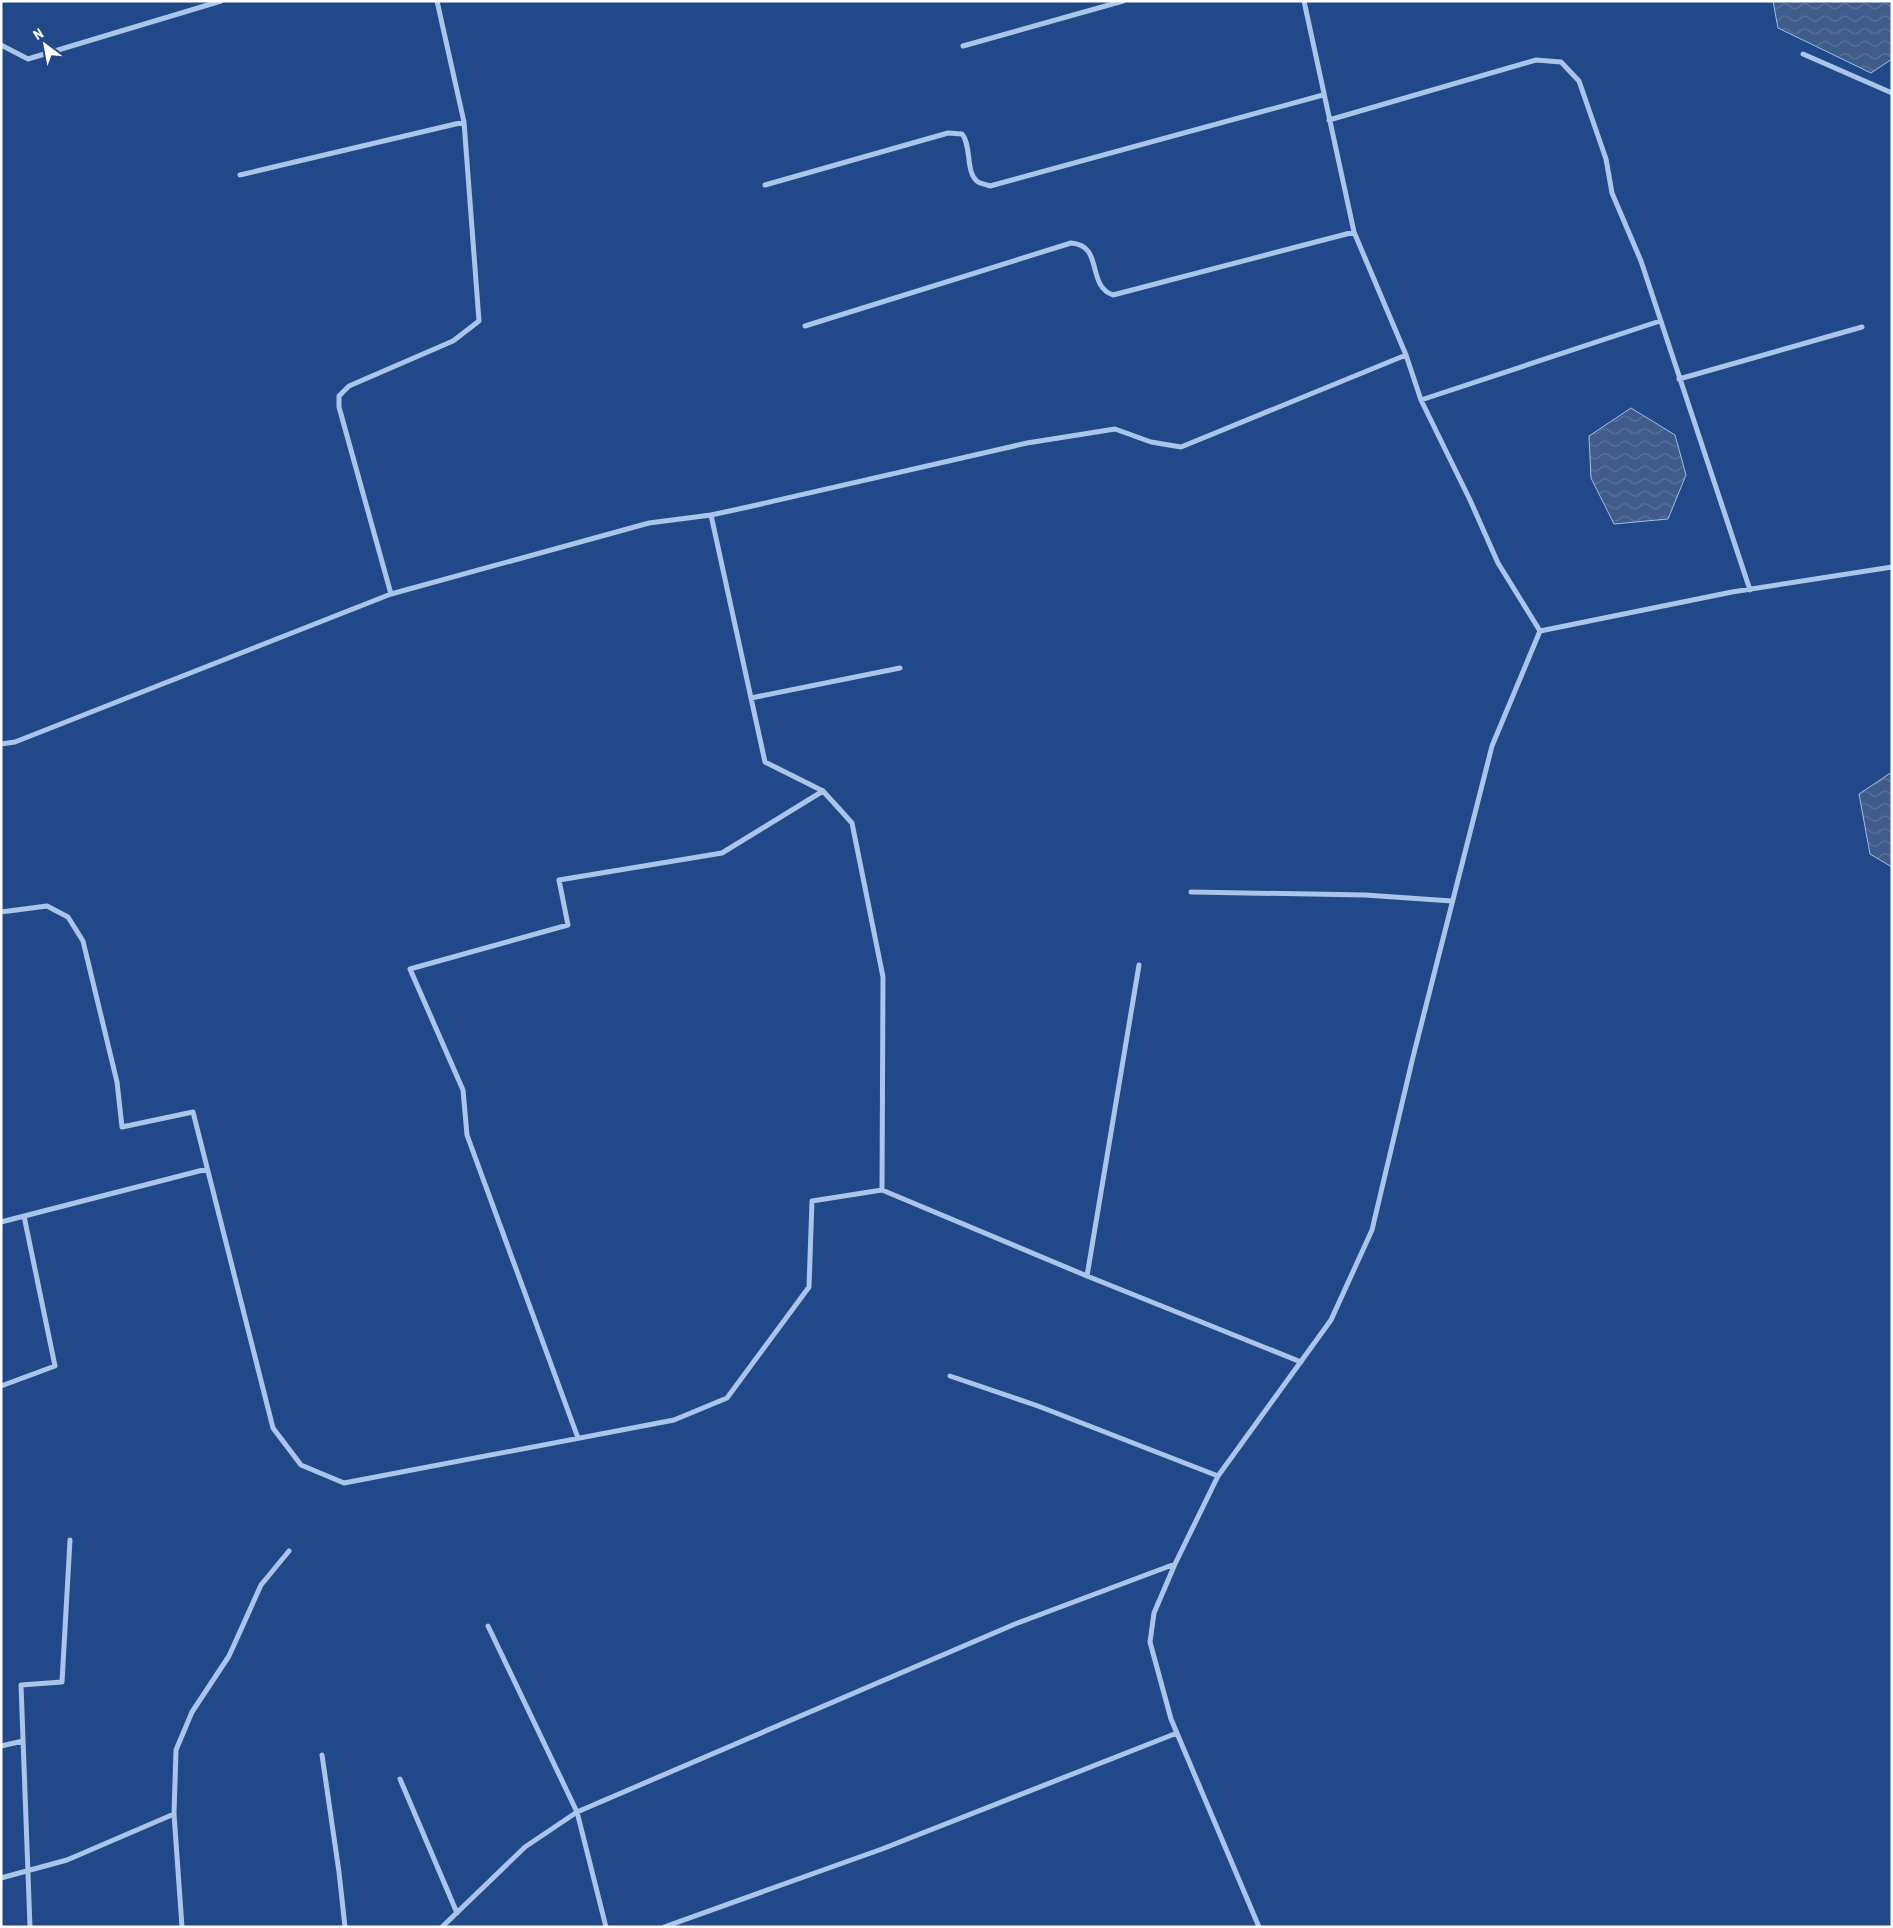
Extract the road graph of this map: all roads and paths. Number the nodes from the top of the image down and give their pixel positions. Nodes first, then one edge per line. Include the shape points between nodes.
1 (221, 1) edge
2 (438, 1) edge
3 (1123, 1) edge
4 (1304, 1) edge
5 (1, 45) edge
6 (963, 46) dead end
7 (1803, 54) dead end
8 (1892, 93) edge
9 (1323, 95) junction
10 (1329, 120) junction
11 (464, 122) junction
12 (240, 175) dead end
13 (765, 185) dead end
14 (1354, 232) junction
15 (1660, 321) junction
16 (805, 326) dead end
17 (1862, 327) dead end
18 (1406, 355) junction
19 (1679, 379) junction
20 (1421, 400) junction
21 (711, 515) junction
22 (1892, 567) edge
23 (1750, 590) junction
24 (391, 594) junction
25 (1540, 631) junction
26 (900, 668) dead end
27 (751, 698) junction
28 (1, 744) edge
29 (823, 791) junction
30 (1191, 892) dead end
31 (1452, 901) junction
32 (1, 912) edge
33 (1139, 965) dead end
34 (206, 1169) junction
35 (882, 1190) junction
36 (24, 1216) junction
37 (1, 1222) edge
38 (1087, 1276) junction
39 (1302, 1362) junction
40 (950, 1376) dead end
41 (1, 1386) edge
42 (578, 1438) junction
43 (1218, 1476) junction
44 (70, 1540) dead end
45 (289, 1551) dead end
46 (1175, 1564) junction
47 (488, 1626) dead end
48 (1176, 1733) junction
49 (23, 1741) junction
50 (1, 1746) edge
51 (322, 1755) dead end
52 (400, 1779) dead end
53 (577, 1812) junction
54 (174, 1814) junction
55 (27, 1871) junction
56 (1, 1878) edge
57 (457, 1913) junction
58 (30, 1927) edge
59 (182, 1927) edge
60 (345, 1927) edge
61 (442, 1927) edge
62 (606, 1927) edge
63 (664, 1927) edge
64 (1259, 1927) edge

1 - 5 street via 28,59
2 - 11 street
3 - 6 street
4 - 9 street
7 - 8 street
9 - 10 street
9 - 13 street via 990,186 972,174 966,138 962,134 948,133
10 - 14 street
10 - 15 street via 1536,60 1561,62 1579,81 1606,159 1612,193 1641,261
11 - 12 street
11 - 24 street via 479,320 453,341 349,386 339,396 339,407
14 - 16 street via 1113,295 1100,285 1088,249 1081,243 1071,242
14 - 18 street
15 - 19 street
15 - 20 street
17 - 19 street
18 - 20 street
18 - 21 street via 1181,447 1151,442 1115,429 1027,443
19 - 23 street
20 - 25 street via 1498,564
21 - 24 street via 649,523
21 - 27 street
22 - 23 street
23 - 25 street
24 - 28 street via 14,742
25 - 31 street via 1492,746
26 - 27 street
27 - 29 street via 765,762
29 - 35 street via 852,823 883,977
29 - 42 street via 722,853 559,880 568,925 410,969 463,1090 467,1136
30 - 31 street via 1365,895
31 - 39 street via 1372,1230 1331,1320
32 - 34 street via 47,906 68,917 83,941 117,1082 122,1127 193,1112
33 - 38 street
34 - 36 street
34 - 42 street via 272,1428 301,1465 344,1483
35 - 38 street
35 - 42 street via 812,1201 809,1288 727,1398 674,1420
36 - 37 street
36 - 41 street via 55,1366
38 - 39 street
39 - 43 street
40 - 43 street via 1038,1406
43 - 46 street
44 - 49 street via 62,1682 21,1685
45 - 54 street via 262,1585 229,1656 192,1712 176,1750
46 - 48 street via 1154,1613 1150,1642
46 - 53 street via 1015,1624
47 - 53 street
48 - 63 street via 882,1849
48 - 64 street
49 - 50 street
49 - 55 street
51 - 60 street
52 - 57 street
53 - 57 street via 524,1847
53 - 62 street
54 - 55 street via 67,1860
54 - 59 street
55 - 56 street
55 - 58 street
57 - 61 street

